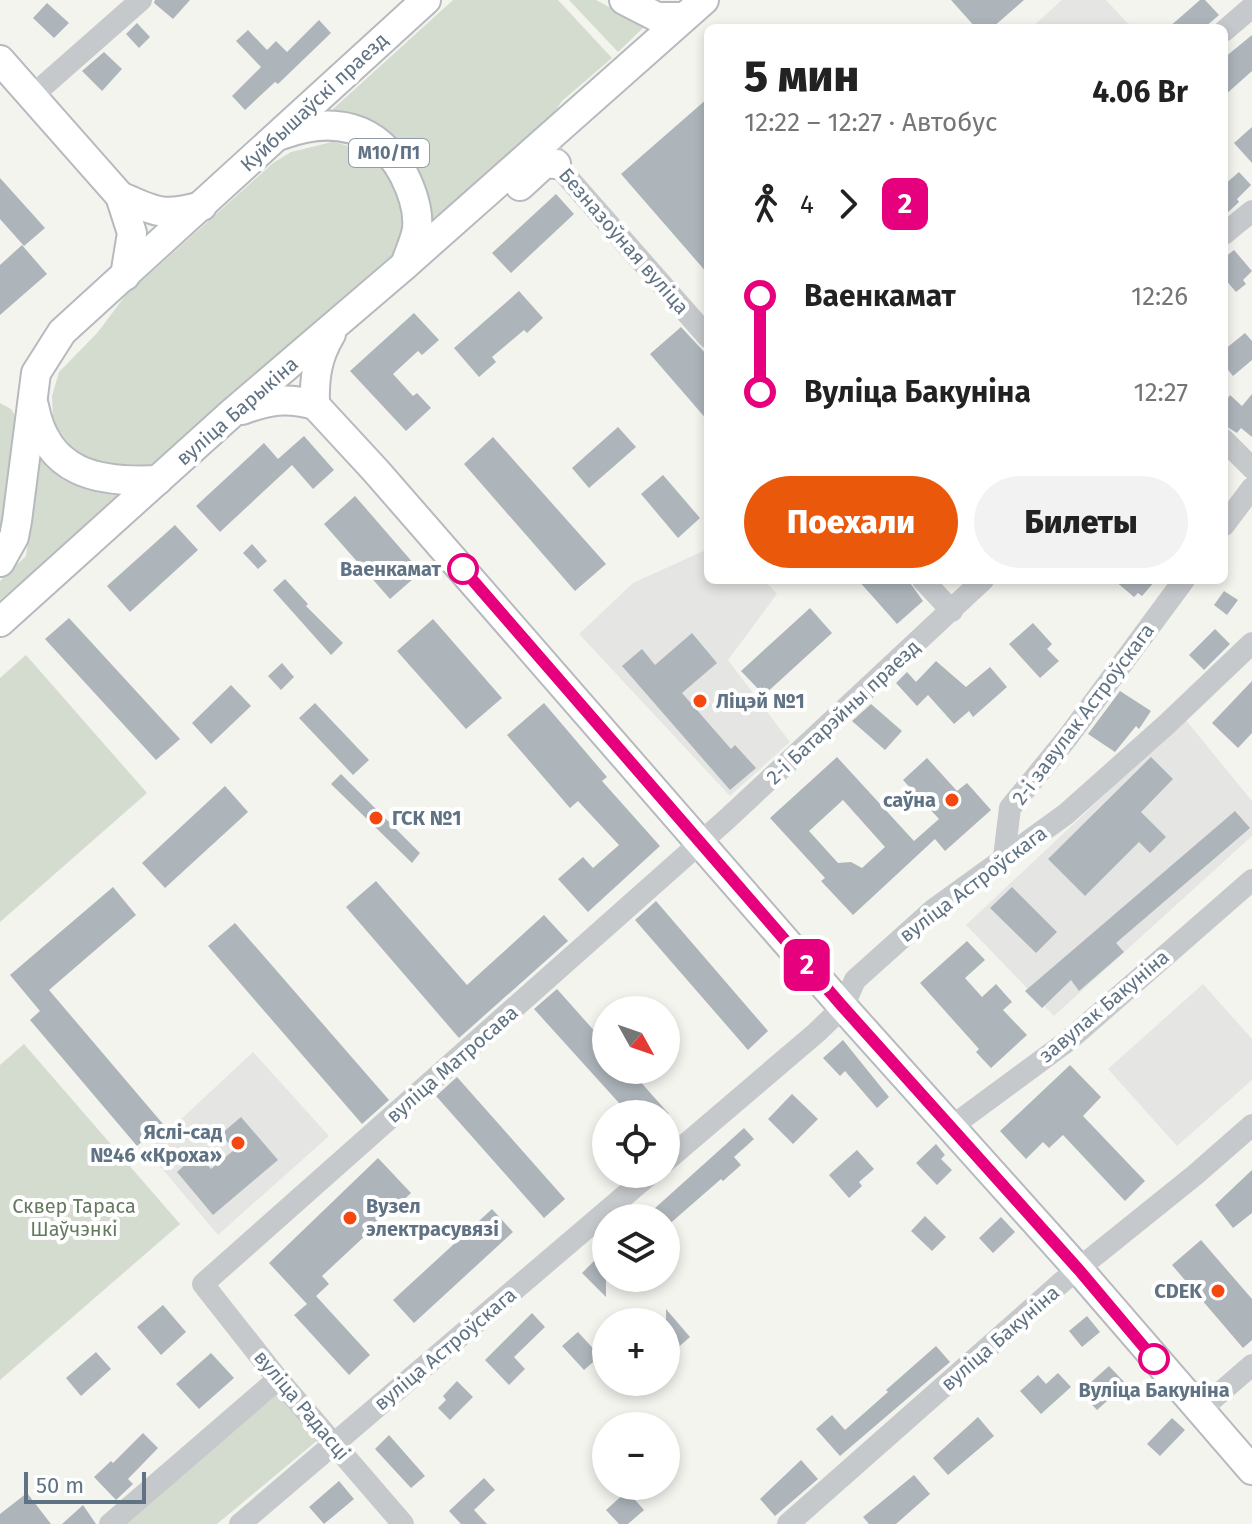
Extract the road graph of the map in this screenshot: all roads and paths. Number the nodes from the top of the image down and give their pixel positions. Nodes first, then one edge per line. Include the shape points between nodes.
1 (141, 0) edge
2 (426, 0) edge
3 (624, 0) edge
4 (1252, 7) edge
5 (694, 9) edge
6 (1228, 28) edge
7 (0, 60) edge
8 (32, 96) junction
9 (277, 136) junction
10 (550, 154) junction
11 (120, 196) junction
12 (203, 206) junction
13 (1252, 211) edge
14 (1228, 231) edge
15 (405, 265) junction
16 (125, 276) junction
17 (339, 321) junction
18 (704, 332) edge
19 (32, 396) junction
20 (315, 405) junction
21 (232, 413) junction
22 (1228, 444) edge
23 (1252, 468) edge
24 (158, 480) junction
25 (1252, 488) edge
26 (1228, 520) edge
27 (0, 562) edge
28 (927, 584) edge
29 (979, 584) edge
30 (1181, 584) edge
31 (952, 611) junction
32 (0, 622) edge
33 (1252, 643) edge
34 (701, 842) junction
35 (1004, 857) junction
36 (1252, 880) edge
37 (843, 1007) junction
38 (1252, 1125) edge
39 (951, 1127) junction
40 (680, 1149) edge
41 (634, 1188) edge
42 (1079, 1270) junction
43 (203, 1284) joint
44 (1252, 1365) edge
45 (278, 1379) junction
46 (1199, 1411) junction
47 (334, 1443) junction
48 (1252, 1470) edge
49 (110, 1524) edge
50 (240, 1524) edge
51 (403, 1524) edge
52 (788, 1524) edge

1 - 8 street
2 - 9 main road, Куйбышаўскі праезд / М10/П1
3 - 5 main road via 657,17
4 - 6 street
5 - 10 main road, вуліца Барыкіна
7 - 8 main road
8 - 11 main road
9 - 12 main road, Куйбышаўскі праезд / М10/П1
9 - 15 main road, М10/П1 via 308,125 347,128 368,136 396,160 416,205 417,230
10 - 15 main road, вуліца Барыкіна via 476,203
10 - 18 street, Безназоўная вуліца
11 - 12 main road via 156,212
11 - 16 main road via 132,233
12 - 16 main road, М10/П1
13 - 14 street
15 - 17 main road, вуліца Барыкіна
16 - 19 main road, М10/П1 via 62,332 36,373
17 - 20 main road via 316,367
17 - 21 main road, вуліца Барыкіна
19 - 24 main road via 48,441 80,473 127,482
19 - 27 main road, М10/П1 via 14,537
20 - 21 main road via 278,399
20 - 34 main road
21 - 24 main road, вуліца Барыкіна
22 - 23 street
24 - 32 main road, вуліца Барыкіна
25 - 26 street
28 - 31 street
29 - 31 street, 2-і Батарэйны праезд
30 - 35 street, 2-і завулак Астроўскага via 1010,808
31 - 34 street, 2-і Батарэйны праезд
33 - 35 street, вуліца Астроўскага via 1066,814
34 - 37 main road
34 - 43 street, вуліца Матросава
35 - 37 street, вуліца Астроўскага via 933,910 855,980
36 - 39 street, завулак Бакуніна via 1069,1040
37 - 39 main road
37 - 40 street, вуліца Астроўскага
38 - 42 street, вуліца Бакуніна
39 - 42 main road
41 - 47 street, вуліца Астроўскага
42 - 46 main road
42 - 52 street, вуліца Бакуніна
43 - 45 street, вуліца Радасці
44 - 46 street
45 - 47 street, вуліца Радасці
45 - 49 street
46 - 48 main road
47 - 50 street, вуліца Астроўскага
47 - 51 street, вуліца Радасці

